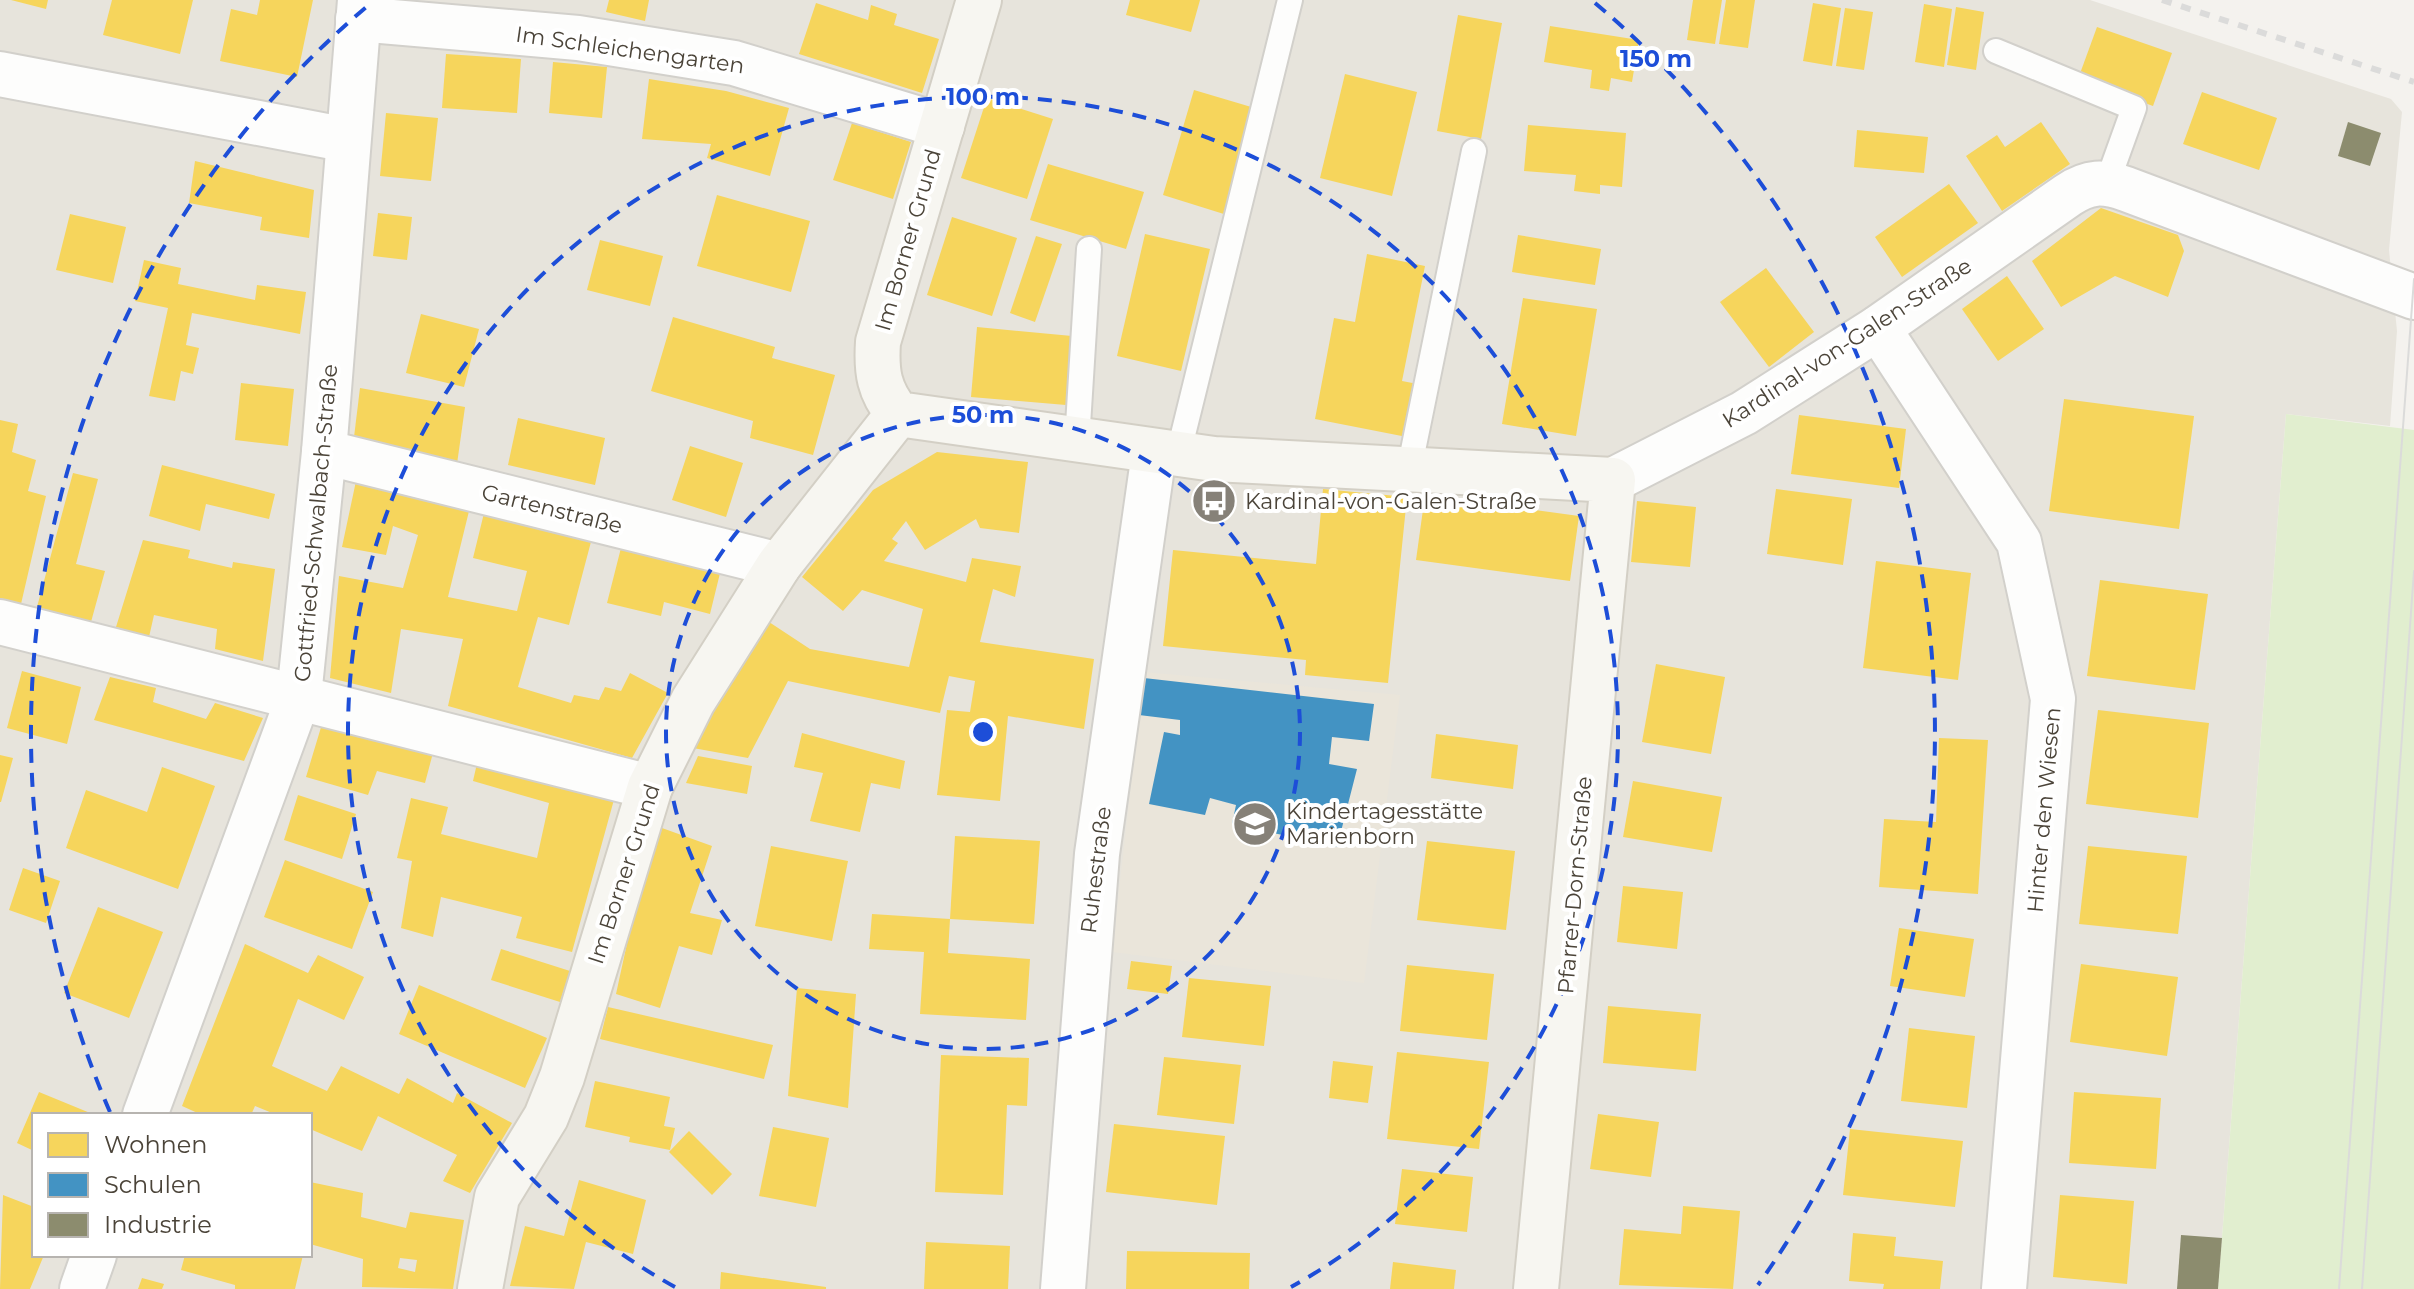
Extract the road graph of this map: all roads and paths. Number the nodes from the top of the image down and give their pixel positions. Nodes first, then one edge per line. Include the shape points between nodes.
1 (979, 0) edge
2 (1290, 0) edge
3 (359, 9) edge
4 (1996, 51) dead end
5 (0, 74) edge
6 (942, 126) junction
7 (348, 140) junction
8 (1474, 151) dead end
9 (2107, 183) junction
10 (1089, 249) dead end
11 (2414, 297) edge
12 (1878, 328) junction
13 (898, 414) junction
14 (1077, 441) junction
15 (324, 452) junction
16 (1166, 454) junction
17 (1409, 470) junction
18 (1613, 480) junction
19 (779, 565) junction
20 (0, 622) edge
21 (299, 696) junction
22 (650, 787) junction
23 (146, 1113) edge
24 (93, 1257) edge
25 (82, 1289) edge
26 (480, 1289) edge
27 (1063, 1289) edge
28 (1536, 1289) edge
29 (2004, 1289) edge

1 - 6 street, Im Borner Grund
2 - 16 lane
3 - 6 street, Im Schleichengarten via 734,63
3 - 7 street, Gottfried-Schwalbach-Straße
4 - 9 lane via 2134,108
5 - 7 street
6 - 13 street, Im Borner Grund via 878,342 883,395
7 - 15 street, Gottfried-Schwalbach-Straße
8 - 17 lane
9 - 11 street
9 - 12 street, Kardinal-von-Galen-Straße via 2091,183 2068,195
10 - 14 lane
12 - 18 street, Kardinal-von-Galen-Straße via 1744,413
12 - 29 street, Hinter den Wiesen via 2019,542 2053,699
13 - 14 street, Kardinal-von-Galen-Straße
13 - 19 street, Im Borner Grund
14 - 16 street, Kardinal-von-Galen-Straße
15 - 19 street, Gartenstraße
15 - 21 street, Gottfried-Schwalbach-Straße
16 - 17 street, Kardinal-von-Galen-Straße
16 - 27 street, Ruhestraße via 1094,883
17 - 18 street, Kardinal-von-Galen-Straße
18 - 28 street, Pfarrer-Dorn-Straße
19 - 22 street, Im Borner Grund via 693,701
20 - 21 street
21 - 22 street
21 - 23 street, Gottfried-Schwalbach-Straße
22 - 26 street, Im Borner Grund via 562,1077 546,1117 497,1197
24 - 25 street

